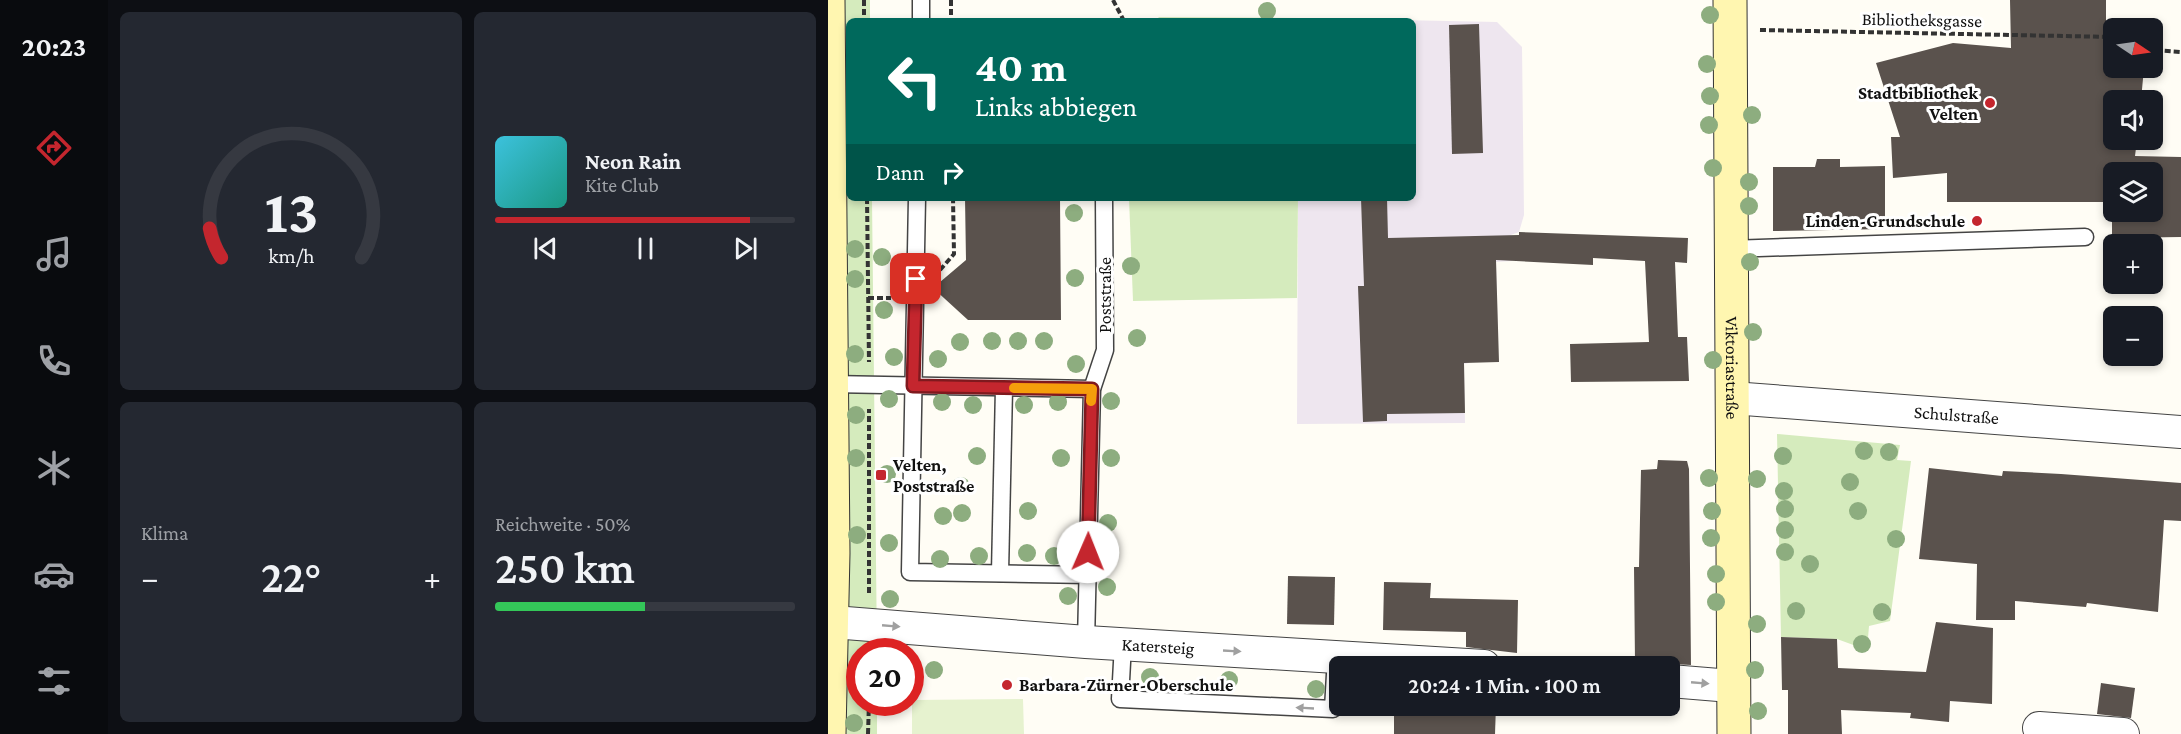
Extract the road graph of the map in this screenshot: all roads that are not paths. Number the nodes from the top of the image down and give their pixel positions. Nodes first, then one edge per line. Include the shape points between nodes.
1 (828, 0) edge
2 (921, 0) edge
3 (1729, 15) edge
4 (921, 18) edge
5 (917, 201) edge
6 (1104, 201) edge
7 (2085, 237) dead end
8 (1730, 249) junction
9 (831, 384) junction
10 (913, 386) junction
11 (1004, 388) junction
12 (1092, 389) junction
13 (1732, 398) junction
14 (2181, 432) edge
15 (1000, 573) junction
16 (1088, 575) junction
17 (830, 622) edge
18 (1086, 642) junction
19 (1123, 644) junction
20 (1329, 657) edge
21 (1680, 682) edge
22 (1731, 686) junction
23 (1329, 709) edge
24 (2039, 728) dead end
25 (829, 734) edge
26 (1734, 734) edge
27 (2123, 734) edge

1 - 9 street
2 - 4 lane
3 - 8 street, Viktoriastraße
5 - 10 lane
6 - 12 lane, Poststraße via 1106,350
7 - 8 lane
8 - 13 street, Viktoriastraße
9 - 10 lane
9 - 17 street
10 - 11 lane
10 - 15 lane via 910,572
11 - 12 lane
11 - 15 lane
12 - 16 lane, Poststraße
13 - 14 street, Schulstraße
13 - 22 street, Viktoriastraße
15 - 16 lane
16 - 18 lane, Poststraße
17 -> 18 street, Katersteig
17 - 25 street
18 - 19 street, Katersteig
19 -> 20 street, Katersteig
23 -> 19 lane via 1120,699
21 -> 22 street
22 - 26 street, Viktoriastraße
24 - 27 street

